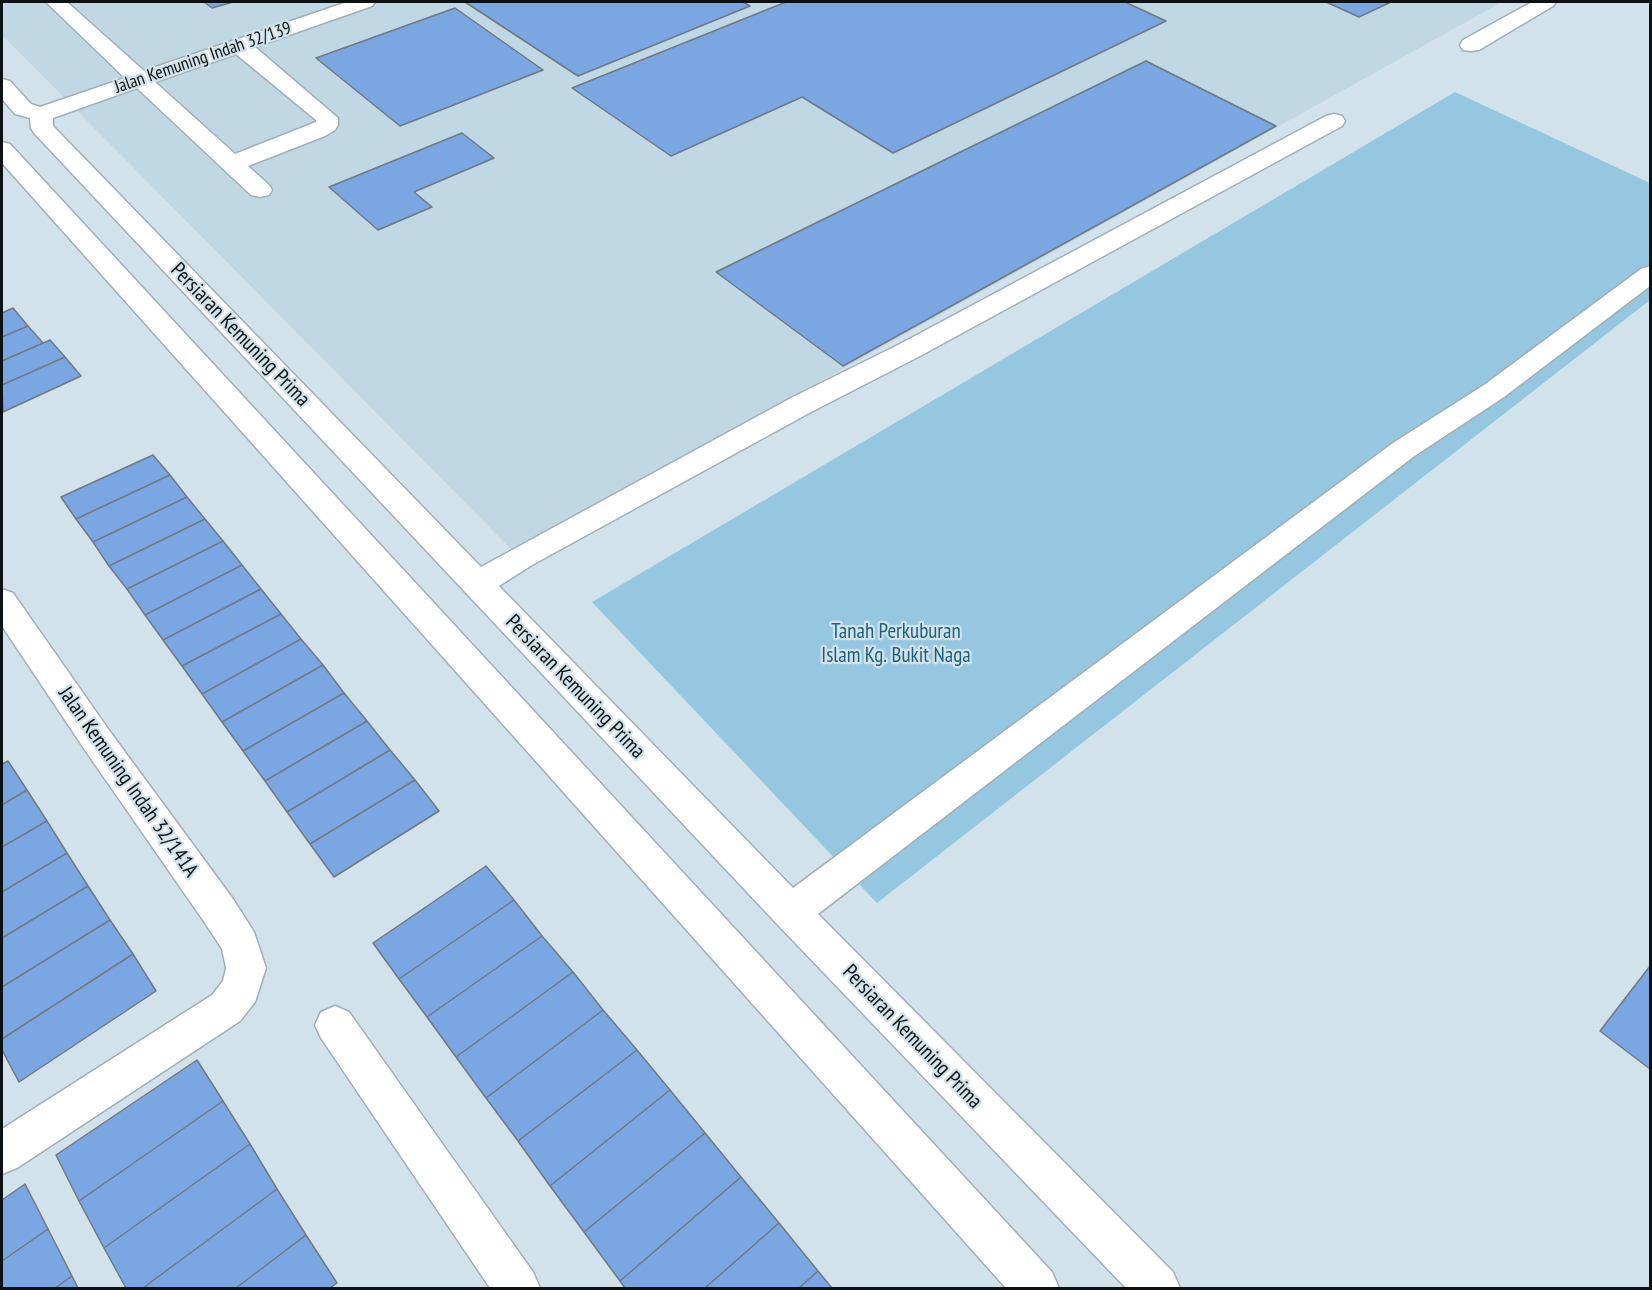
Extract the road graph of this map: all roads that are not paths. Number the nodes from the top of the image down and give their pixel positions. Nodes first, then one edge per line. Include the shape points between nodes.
1 (56, 2) edge
2 (365, 2) edge
3 (1546, 2) edge
4 (239, 45) junction
5 (1471, 45) dead end
6 (140, 80) junction
7 (2, 86) edge
8 (2, 112) edge
9 (41, 121) junction
10 (1334, 121) dead end
11 (2, 149) edge
12 (2, 157) edge
13 (231, 164) junction
14 (31, 182) junction
15 (260, 190) dead end
16 (1650, 274) edge
17 (477, 584) junction
18 (2, 601) edge
19 (790, 912) junction
20 (335, 1025) dead end
21 (2, 1154) edge
22 (517, 1288) edge
23 (1036, 1288) edge
24 (1157, 1288) edge

1 - 6 street
2 - 4 street, Jalan Kemuning Indah 32/139
3 - 5 street
4 - 6 street, Jalan Kemuning Indah 32/139
4 - 13 street via 327,118 327,125
6 - 9 street, Jalan Kemuning Indah 32/139
6 - 13 street
7 - 9 street, Persiaran Kemuning Prima via 23,109
8 - 9 street
9 - 17 street, Persiaran Kemuning Prima
10 - 17 street via 521,556
11 - 14 street
12 - 14 street via 9,158
13 - 15 street
14 - 23 street
16 - 19 street via 1494,391 1403,450
17 - 19 street, Persiaran Kemuning Prima
18 - 21 street, Jalan Kemuning Indah 32/141A via 219,911 240,944 246,969 240,989 226,1008
19 - 24 street, Persiaran Kemuning Prima
20 - 22 street

